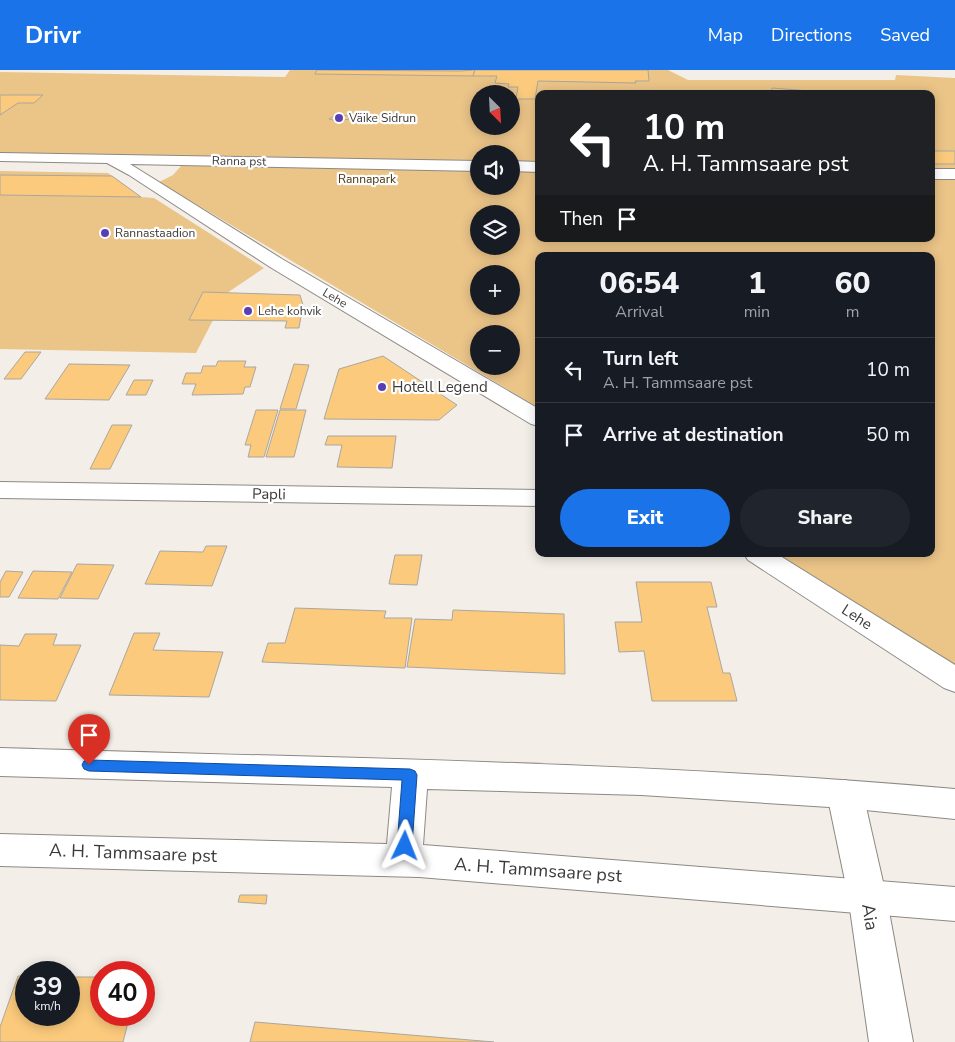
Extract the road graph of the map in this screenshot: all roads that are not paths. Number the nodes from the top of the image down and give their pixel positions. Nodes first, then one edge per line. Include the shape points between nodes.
1 (0, 157) edge
2 (110, 159) junction
3 (170, 160) junction
4 (470, 166) edge
5 (520, 166) edge
6 (535, 167) edge
7 (134, 172) junction
8 (935, 174) edge
9 (955, 174) edge
10 (535, 417) edge
11 (0, 490) edge
12 (535, 498) edge
13 (763, 557) edge
14 (955, 680) edge
15 (0, 762) edge
16 (410, 775) junction
17 (845, 794) junction
18 (955, 804) edge
19 (0, 850) edge
20 (404, 860) junction
21 (867, 895) junction
22 (955, 904) edge
23 (891, 1042) edge

1 - 2 street, Ranna pst
2 - 3 street, Ranna pst
2 - 7 street, Lehe
3 - 4 street, Ranna pst
3 - 7 street
5 - 6 street
7 - 10 street, Lehe via 276,263
8 - 9 street
11 - 12 street, Papli
13 - 14 street, Lehe
15 - 16 street
16 - 17 street via 641,781
16 - 20 street
17 - 18 street
17 - 21 street, Aia
19 - 20 street, A. H. Tammsaare pst
20 - 21 street, A. H. Tammsaare pst
21 - 22 street, A. H. Tammsaare pst
21 - 23 street, Aia

